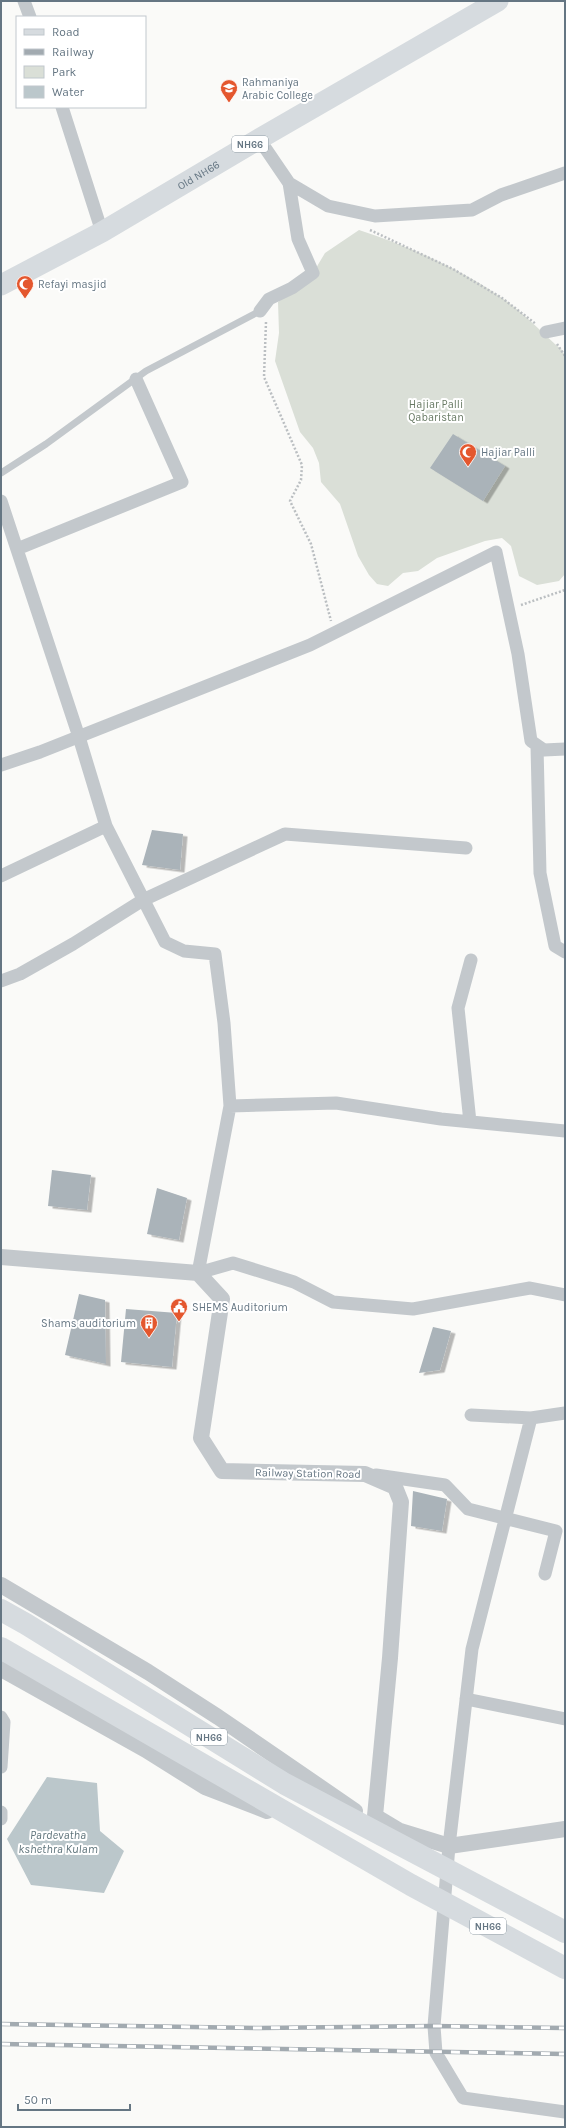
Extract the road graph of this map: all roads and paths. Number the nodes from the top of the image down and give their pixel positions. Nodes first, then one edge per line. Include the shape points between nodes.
1 (24, 1) edge
2 (498, 1) edge
3 (30, 16) edge
4 (62, 108) edge
5 (259, 138) junction
6 (565, 173) edge
7 (289, 183) junction
8 (366, 228) dead end
9 (102, 232) junction
10 (1, 285) edge
11 (269, 300) junction
12 (260, 311) joint
13 (565, 328) edge
14 (546, 332) joint
15 (136, 379) junction
16 (1, 473) edge
17 (1, 501) edge
18 (17, 549) junction
19 (565, 590) edge
20 (509, 608) junction
21 (334, 634) junction
22 (79, 737) junction
23 (538, 746) junction
24 (565, 749) edge
25 (1, 765) edge
26 (106, 826) junction
27 (466, 848) dead end
28 (1, 876) edge
29 (143, 900) junction
30 (565, 952) edge
31 (471, 960) dead end
32 (1, 981) edge
33 (230, 1106) junction
34 (470, 1122) junction
35 (565, 1131) edge
36 (1, 1257) edge
37 (198, 1273) junction
38 (565, 1295) edge
39 (565, 1413) edge
40 (471, 1414) dead end
41 (531, 1418) junction
42 (365, 1474) junction
43 (505, 1520) junction
44 (561, 1531) edge
45 (545, 1574) dead end
46 (1, 1584) edge
47 (1, 1610) edge
48 (1, 1648) edge
49 (1, 1669) edge
50 (466, 1699) junction
51 (1, 1717) edge
52 (565, 1719) edge
53 (1, 1767) edge
54 (1, 1812) edge
55 (1, 1819) edge
56 (310, 1828) junction
57 (565, 1829) edge
58 (449, 1846) junction
59 (413, 1852) junction
60 (565, 1932) edge
61 (565, 1968) edge
62 (565, 2112) edge

1 - 3 street
2 - 5 main road, Old NH66 / NH66
4 - 9 street
5 - 7 street
5 - 9 main road, Old NH66 / NH66
6 - 7 street via 501,195 472,210 375,216 328,206
7 - 11 street via 298,239 313,273
8 - 14 path via 454,269 502,298
9 - 10 main road, Old NH66 / NH66
11 - 12 street
11 - 21 path via 265,328 264,377 302,465 301,480 290,501 311,544
12 - 15 lane via 146,371
13 - 14 street
15 - 16 lane
15 - 18 street via 182,482
17 - 18 street
18 - 22 street
19 - 20 path
20 - 21 street via 496,552
20 - 23 street via 531,741
21 - 22 street
22 - 25 street
22 - 26 street
23 - 24 street via 544,750
23 - 30 street via 540,873 555,946
26 - 28 street
26 - 29 street
27 - 29 street via 285,834
29 - 32 street via 73,944 20,974
29 - 33 street via 165,942 184,951 215,954 224,1023
31 - 34 street via 458,1008
33 - 34 street via 336,1103
33 - 37 street
34 - 35 street
36 - 37 street
37 - 38 street via 233,1263 294,1282 333,1302 413,1309 530,1288
37 - 42 street, Railway Station Road via 222,1299 201,1438 222,1471
39 - 41 street
40 - 41 street
41 - 43 street
42 - 43 street via 445,1485 468,1509
42 - 58 street, Railway Station Road via 394,1487 401,1502 375,1816 400,1831
43 - 44 street
43 - 50 street via 472,1649
44 - 45 street
46 - 59 street via 218,1717
47 - 59 highway, NH66 via 285,1784
48 - 56 highway, NH66
49 - 56 street via 146,1750 205,1787
50 - 52 street
50 - 58 street
51 - 53 street via 4,1722
54 - 55 street
56 - 61 highway, NH66
57 - 58 street, Railway Station Road
58 - 62 street via 434,2026 436,2053 463,2098
59 - 60 highway, NH66

